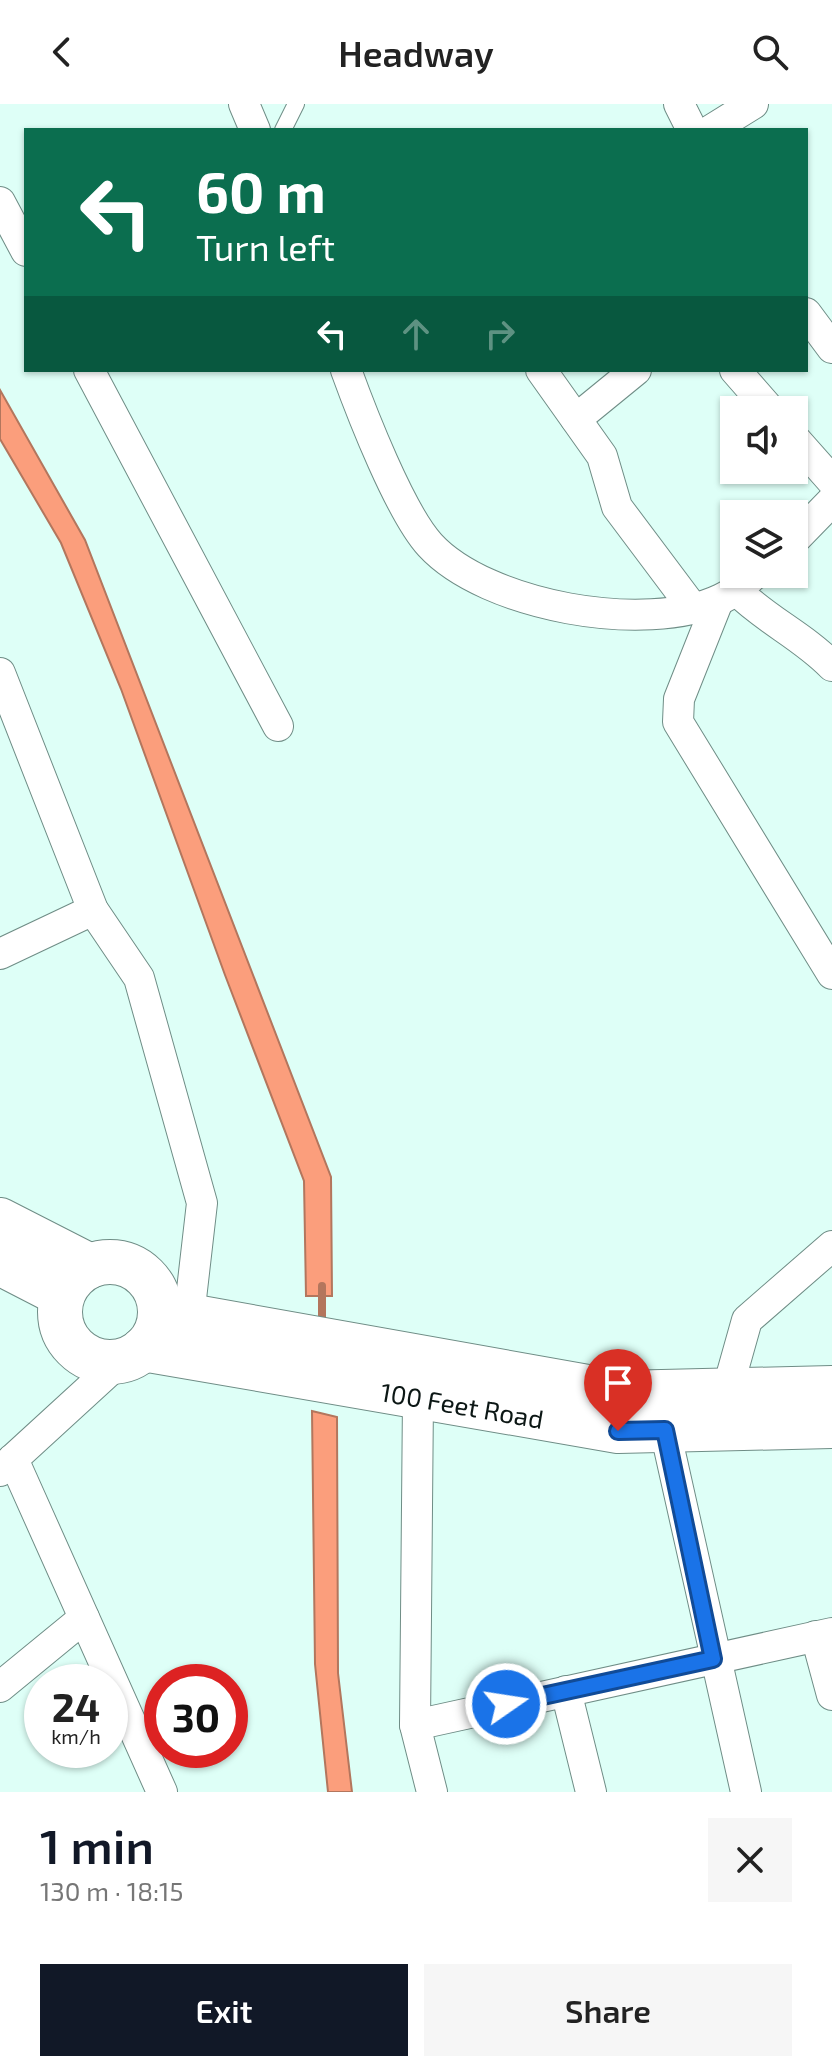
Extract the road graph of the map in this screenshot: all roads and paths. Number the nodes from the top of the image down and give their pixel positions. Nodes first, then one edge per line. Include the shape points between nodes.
1 (244, 104) edge
2 (296, 104) edge
3 (679, 104) edge
4 (753, 104) edge
5 (254, 128) edge
6 (284, 128) edge
7 (691, 128) edge
8 (714, 128) edge
9 (0, 202) edge
10 (24, 247) edge
11 (808, 316) edge
12 (832, 348) edge
13 (90, 372) edge
14 (347, 372) edge
15 (542, 372) edge
16 (634, 372) edge
17 (737, 372) edge
18 (758, 396) edge
19 (576, 419) junction
20 (808, 454) edge
21 (832, 481) edge
22 (832, 501) edge
23 (808, 526) edge
24 (725, 593) edge
25 (832, 666) edge
26 (0, 675) edge
27 (278, 726) dead end
28 (93, 910) junction
29 (0, 954) edge
30 (832, 974) edge
31 (0, 1220) edge
32 (832, 1246) edge
33 (0, 1263) edge
34 (76, 1280) junction
35 (153, 1335) junction
36 (420, 1379) junction
37 (832, 1388) edge
38 (727, 1391) junction
39 (832, 1426) edge
40 (665, 1430) junction
41 (6, 1465) edge
42 (84, 1618) junction
43 (824, 1634) edge
44 (713, 1659) junction
45 (0, 1687) edge
46 (566, 1691) junction
47 (832, 1695) edge
48 (415, 1725) junction
49 (162, 1792) edge
50 (432, 1792) edge
51 (591, 1792) edge
52 (746, 1792) edge

1 - 5 street
2 - 6 lane
3 - 7 street
4 - 8 street
9 - 10 street
11 - 12 street
13 - 27 street
14 - 24 street via 429,544 500,591 578,612 634,615
15 - 19 street
16 - 19 street
17 - 18 street
19 - 24 street via 602,456 617,507
20 - 21 street
22 - 23 street
24 - 25 street via 807,641
24 - 30 street via 679,699 678,722
26 - 28 street
28 - 29 street
28 - 35 street via 139,978 202,1203
31 - 34 main road
32 - 38 street via 747,1320
33 - 34 main road
34 - 35 main road via 117,1261 143,1273 159,1297
34 - 35 main road, 100 Feet Road via 59,1315 69,1342 91,1359
35 - 36 main road, 100 Feet Road
35 - 41 street
36 - 38 main road, 100 Feet Road via 621,1393
36 - 40 main road, 100 Feet Road via 618,1431
36 - 48 street
37 - 38 main road, 100 Feet Road
39 - 40 main road, 100 Feet Road
40 - 44 street
41 - 42 street
42 - 45 street
42 - 49 street
43 - 44 street
43 - 47 street
44 - 46 street
44 - 52 street
46 - 48 street
46 - 51 street
48 - 50 street

